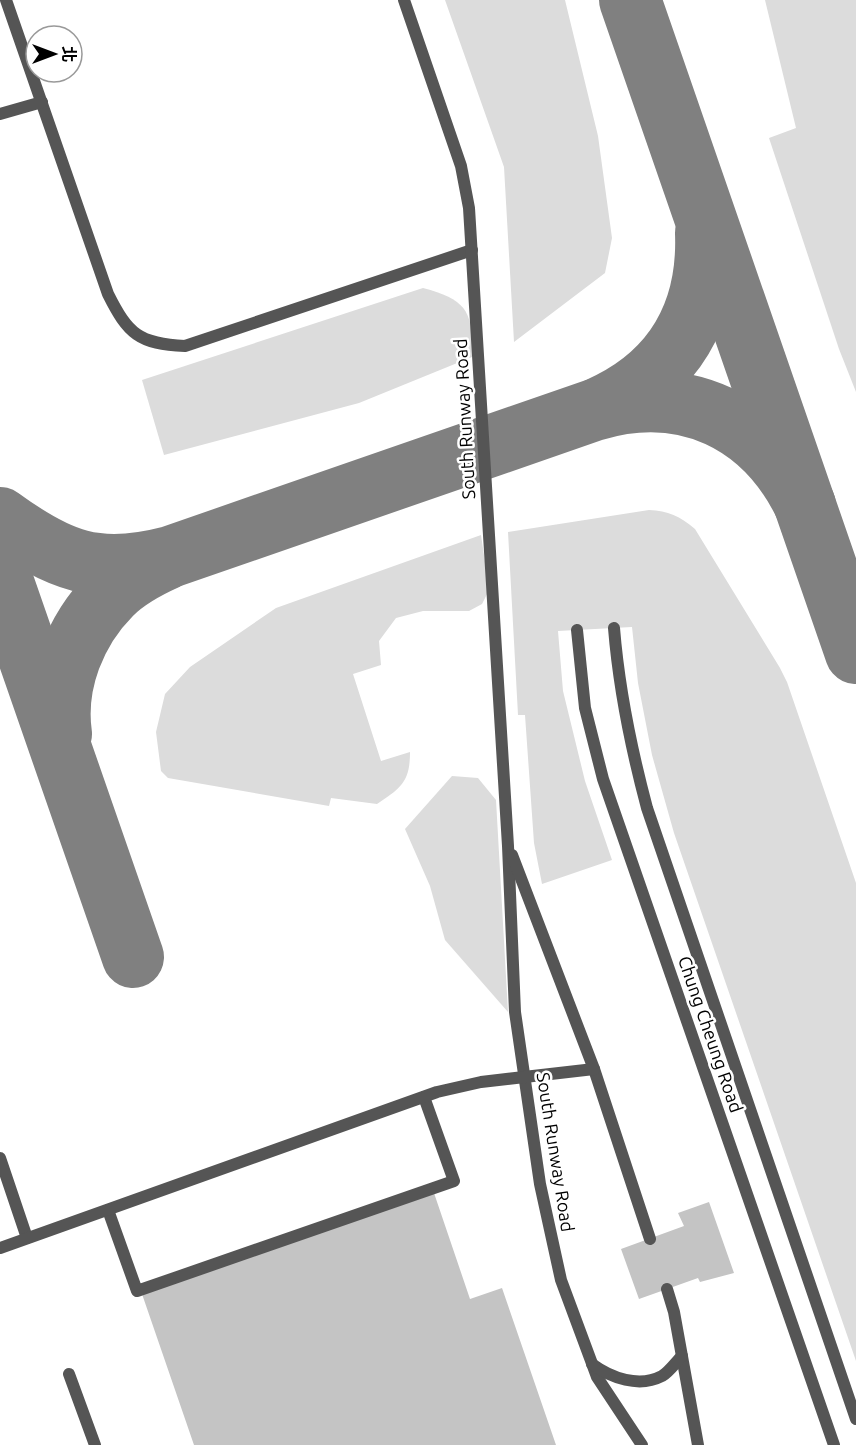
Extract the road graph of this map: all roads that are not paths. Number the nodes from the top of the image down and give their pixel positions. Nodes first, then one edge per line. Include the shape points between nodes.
1 (6, 0) edge
2 (404, 0) edge
3 (42, 102) junction
4 (0, 114) edge
5 (472, 250) junction
6 (614, 628) dead end
7 (576, 630) dead end
8 (508, 846) junction
9 (594, 1070) junction
10 (526, 1077) junction
11 (424, 1097) junction
12 (0, 1158) edge
13 (108, 1210) junction
14 (27, 1238) junction
15 (650, 1239) dead end
16 (0, 1248) edge
17 (667, 1289) dead end
18 (682, 1356) junction
19 (592, 1364) junction
20 (69, 1374) dead end
21 (856, 1419) edge
22 (95, 1445) edge
23 (642, 1445) edge
24 (698, 1445) edge
25 (834, 1445) edge

1 - 3 lane
2 - 5 lane, South Runway Road via 461,166 470,208
3 - 4 lane
3 - 5 lane via 108,294 122,321 140,337 161,345 185,346
5 - 8 lane, South Runway Road
6 - 21 lane, Chung Cheung Road via 623,706 647,808
7 - 25 lane, Chung Cheung Road via 585,708 603,779
8 - 9 lane, South Runway Road
8 - 10 lane, South Runway Road via 515,1012
9 - 10 lane
9 - 15 lane, South Runway Road
10 - 11 lane via 481,1082
10 - 19 lane, South Runway Road via 540,1184 561,1280
11 - 13 lane
11 - 13 lane via 454,1181 137,1291
12 - 14 lane
13 - 14 lane
14 - 16 lane
17 - 18 lane
18 - 19 lane via 663,1376 643,1382 611,1376
18 - 24 lane
19 - 23 lane, South Runway Road
20 - 22 lane

